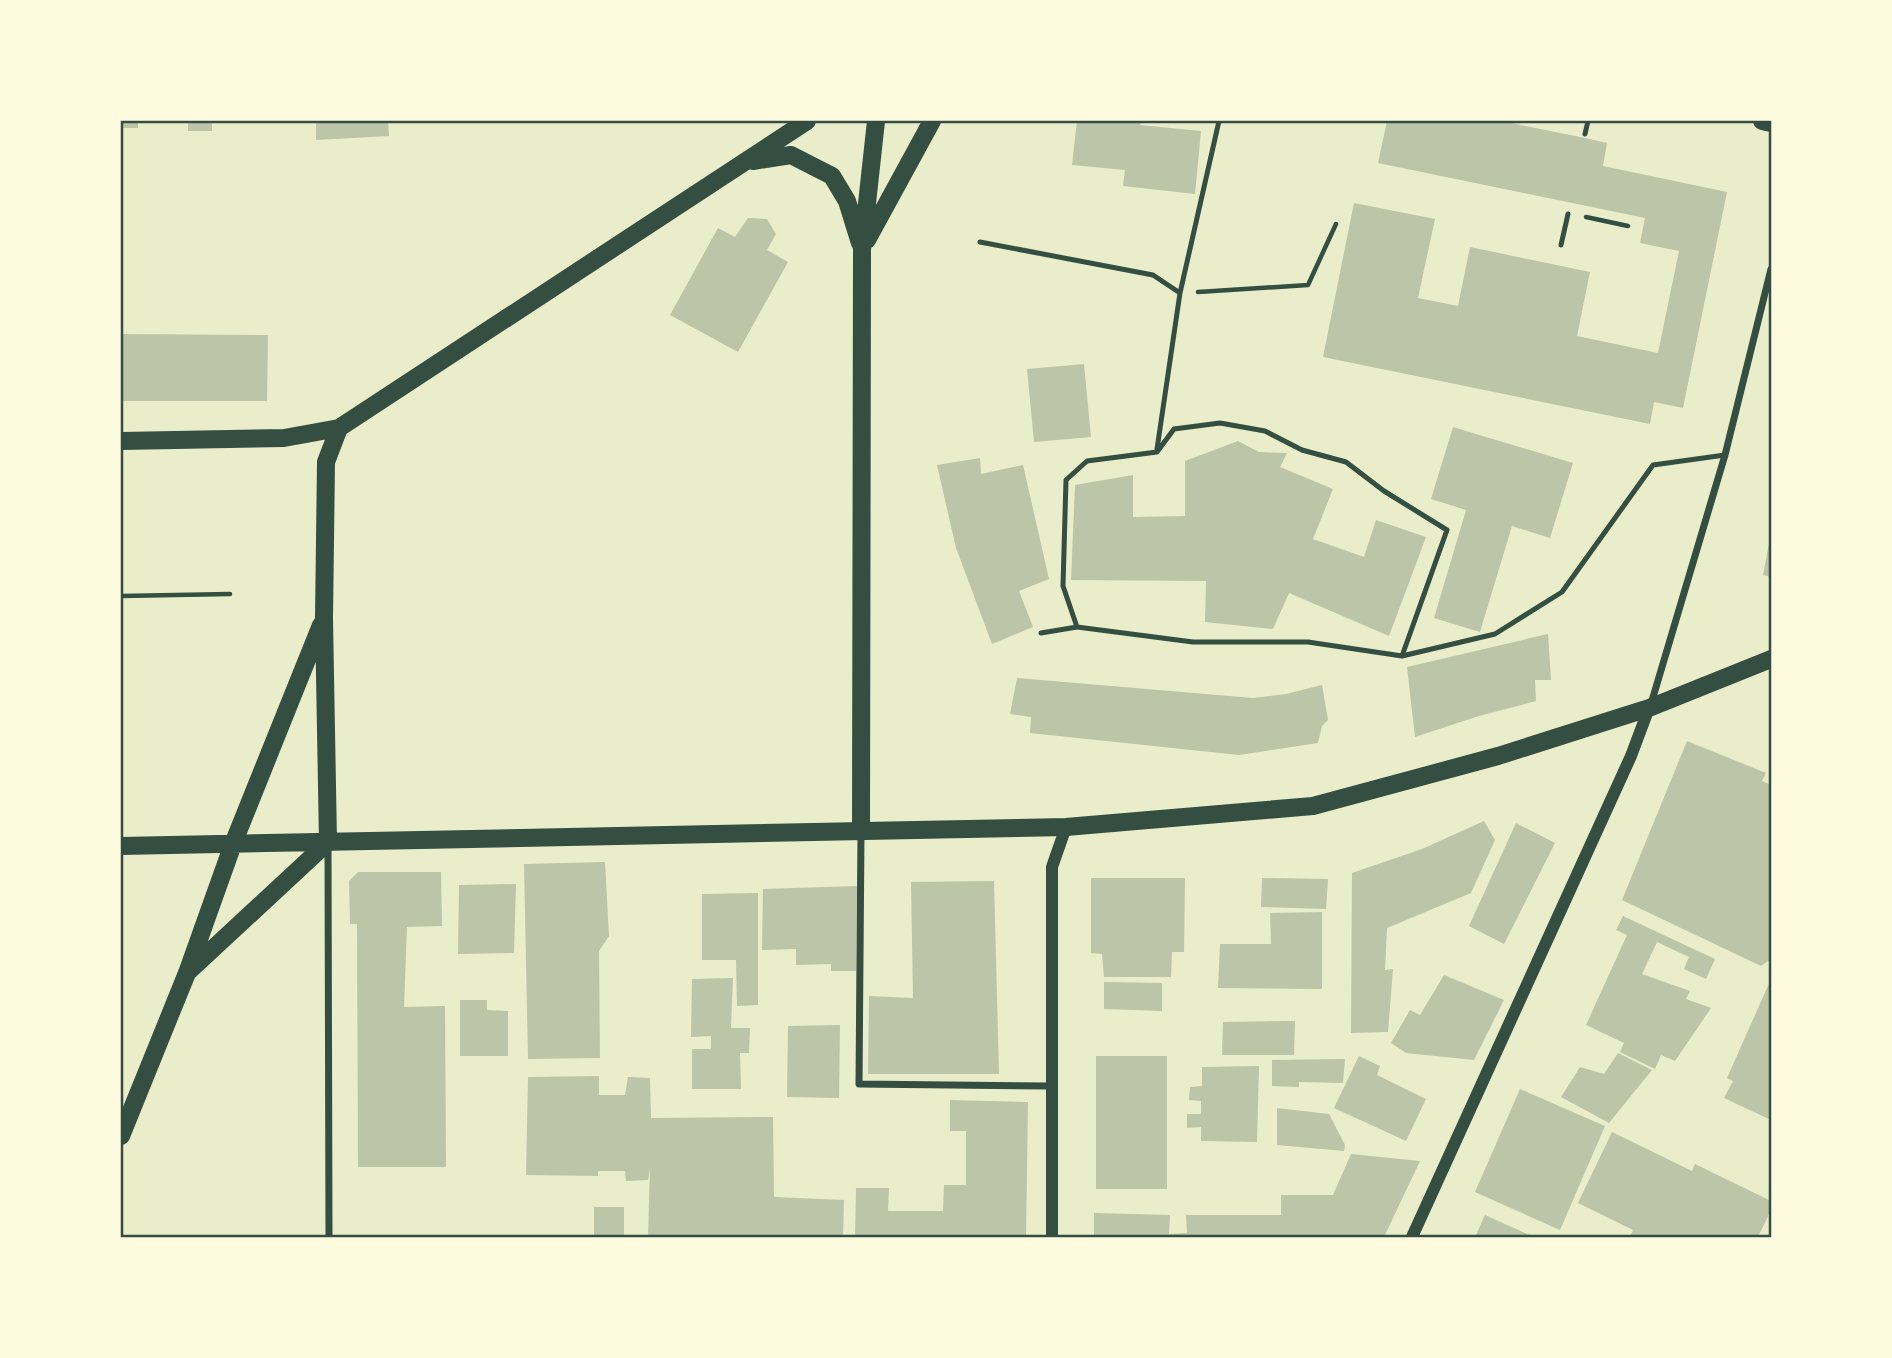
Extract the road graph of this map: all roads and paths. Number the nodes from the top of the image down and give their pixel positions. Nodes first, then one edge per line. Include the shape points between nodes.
1 (807, 121) edge
2 (876, 121) edge
3 (932, 121) edge
4 (1219, 121) edge
5 (1588, 121) edge
6 (1762, 121) edge
7 (1771, 123) edge
8 (1585, 134) dead end
9 (747, 161) junction
10 (1568, 214) joint
11 (1336, 224) dead end
12 (1628, 226) dead end
13 (981, 242) dead end
14 (1561, 245) dead end
15 (862, 249) junction
16 (1771, 270) edge
17 (1180, 293) junction
18 (340, 428) junction
19 (121, 441) edge
20 (1157, 452) junction
21 (1725, 455) junction
22 (230, 594) dead end
23 (121, 596) edge
24 (324, 619) junction
25 (1077, 627) junction
26 (1041, 633) dead end
27 (1402, 656) junction
28 (1771, 659) edge
29 (1649, 709) junction
30 (1066, 827) junction
31 (861, 831) junction
32 (328, 842) junction
33 (233, 844) junction
34 (121, 846) edge
35 (187, 973) junction
36 (1052, 1086) junction
37 (121, 1136) edge
38 (329, 1237) edge
39 (1052, 1237) edge
40 (1412, 1237) edge

1 - 9 main road
2 - 15 main road
3 - 15 main road
4 - 17 lane
5 - 8 lane
6 - 7 main road
9 - 15 main road via 790,155 832,176 847,201
9 - 18 main road
10 - 12 path
10 - 14 lane
11 - 17 path via 1308,285
13 - 17 lane via 1153,275
15 - 31 main road
16 - 21 street
17 - 20 lane
18 - 19 main road via 284,438
18 - 24 main road via 326,461
20 - 25 lane via 1087,461 1066,480 1063,586
20 - 27 lane via 1174,429 1220,423 1265,431 1302,450 1346,463 1447,530
21 - 27 lane via 1653,465 1562,592 1495,634
21 - 29 street
22 - 23 path
24 - 32 main road
24 - 33 main road
25 - 26 lane
25 - 27 lane via 1193,642 1308,642
28 - 29 main road
29 - 30 main road via 1313,806
29 - 40 street
30 - 31 main road
30 - 36 street via 1052,867
31 - 32 main road
31 - 36 street via 859,1084
32 - 33 main road
32 - 35 main road
32 - 38 street
33 - 34 main road
33 - 35 main road
35 - 37 main road
36 - 39 street

